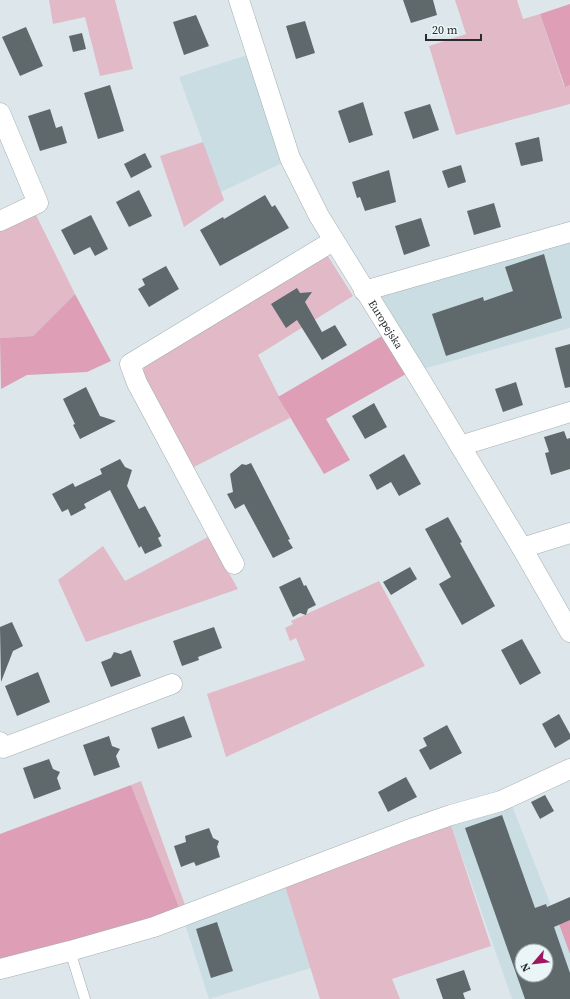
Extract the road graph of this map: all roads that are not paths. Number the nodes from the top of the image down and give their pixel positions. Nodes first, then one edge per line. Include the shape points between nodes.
1 (239, 0) edge
2 (0, 113) edge
3 (0, 221) edge
4 (570, 232) edge
5 (333, 241) junction
6 (364, 291) junction
7 (570, 412) edge
8 (460, 446) junction
9 (570, 533) edge
10 (522, 548) junction
11 (234, 564) dead end
12 (569, 629) edge
13 (172, 684) dead end
14 (1, 747) edge
15 (570, 769) edge
16 (70, 951) junction
17 (0, 969) edge
18 (85, 999) edge

1 - 5 street, Europejska via 290,158
2 - 3 street via 38,203
4 - 6 street
5 - 6 street, Europejska
5 - 11 street via 130,364 137,383
6 - 8 street, Europejska
7 - 8 street
8 - 10 street, Europejska
9 - 10 street
10 - 12 street, Europejska
13 - 14 street
15 - 16 street via 501,802 408,830 154,927
16 - 17 street
16 - 18 lane

